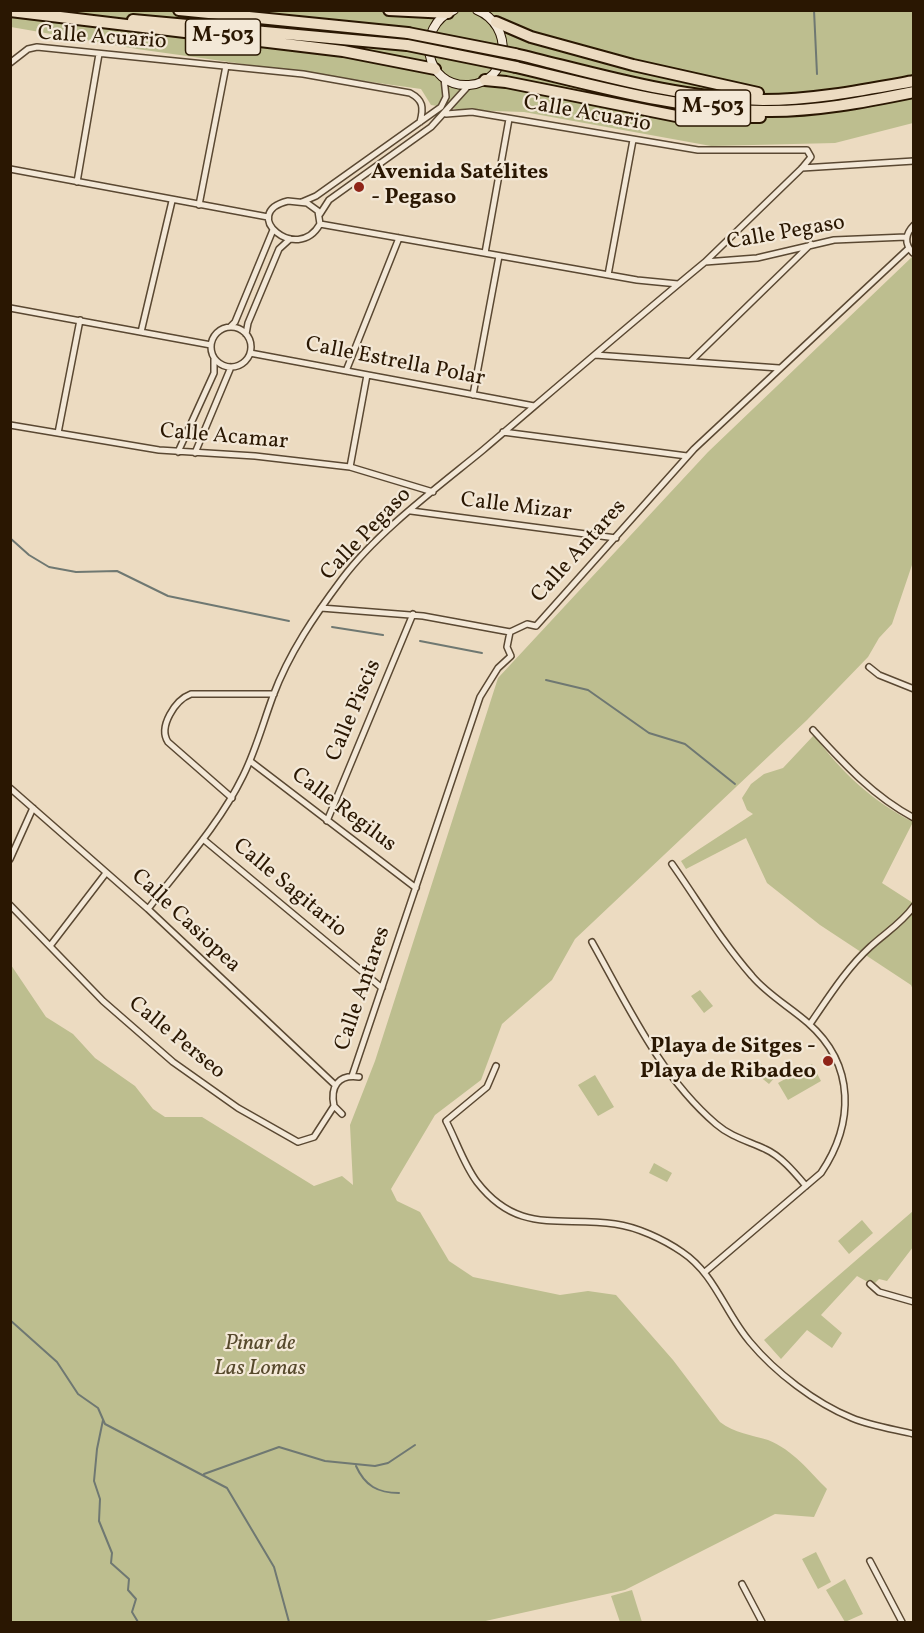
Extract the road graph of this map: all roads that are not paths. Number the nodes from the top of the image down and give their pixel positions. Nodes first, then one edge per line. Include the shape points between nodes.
1 (37, 10) edge
2 (179, 10) edge
3 (389, 10) edge
4 (477, 10) edge
5 (10, 11) edge
6 (451, 12) edge
7 (496, 22) junction
8 (99, 54) junction
9 (10, 63) edge
10 (226, 66) junction
11 (435, 69) junction
12 (444, 78) junction
13 (485, 80) junction
14 (914, 81) edge
15 (470, 85) junction
16 (914, 92) edge
17 (836, 94) junction
18 (881, 99) junction
19 (446, 114) junction
20 (508, 119) junction
21 (420, 122) junction
22 (633, 140) junction
23 (914, 161) edge
24 (802, 168) junction
25 (10, 169) edge
26 (77, 182) junction
27 (172, 201) junction
28 (302, 202) junction
29 (199, 205) junction
30 (320, 214) junction
31 (268, 217) junction
32 (320, 224) junction
33 (914, 225) edge
34 (273, 231) junction
35 (906, 237) junction
36 (399, 238) junction
37 (290, 239) junction
38 (812, 243) junction
39 (911, 250) edge
40 (485, 254) junction
41 (499, 256) junction
42 (705, 262) junction
43 (608, 275) junction
44 (678, 284) junction
45 (10, 308) edge
46 (80, 320) junction
47 (230, 327) junction
48 (141, 332) junction
49 (246, 334) junction
50 (211, 345) junction
51 (250, 353) junction
52 (595, 355) junction
53 (214, 357) junction
54 (691, 361) junction
55 (231, 367) junction
56 (778, 368) junction
57 (346, 371) junction
58 (368, 375) junction
59 (473, 395) junction
60 (534, 406) junction
61 (10, 425) edge
62 (503, 432) junction
63 (58, 433) junction
64 (178, 452) junction
65 (195, 453) junction
66 (687, 456) junction
67 (350, 467) junction
68 (432, 492) junction
69 (411, 511) junction
70 (616, 538) junction
71 (321, 608) junction
72 (413, 615) junction
73 (510, 632) junction
74 (869, 667) dead end
75 (914, 689) edge
76 (274, 694) junction
77 (813, 730) dead end
78 (250, 761) junction
79 (10, 788) edge
80 (232, 798) junction
81 (33, 808) junction
82 (914, 818) edge
83 (327, 821) junction
84 (203, 839) junction
85 (10, 859) edge
86 (672, 864) dead end
87 (106, 873) junction
88 (416, 888) junction
89 (10, 905) edge
90 (914, 906) edge
91 (148, 909) junction
92 (592, 942) dead end
93 (50, 946) junction
94 (381, 988) junction
95 (810, 1024) junction
96 (496, 1066) dead end
97 (352, 1076) junction
98 (359, 1077) dead end
99 (334, 1084) junction
100 (334, 1106) junction
101 (342, 1114) dead end
102 (806, 1186) junction
103 (705, 1272) junction
104 (870, 1284) dead end
105 (914, 1302) edge
106 (914, 1434) edge
107 (870, 1561) dead end
108 (742, 1584) dead end
109 (762, 1623) edge
110 (902, 1623) edge

1 - 18 highway, M-503, bridge via 407,45 704,108 765,111
2 - 17 highway, M-503, bridge via 408,33 705,96 763,100
3 - 6 highway
4 - 7 street
5 - 11 highway, M-503 via 343,51
6 - 11 street via 430,32 429,57
7 - 13 street via 502,34 502,60
7 - 17 highway, M-503 via 554,43 745,91
8 - 9 street, Calle Acuario via 37,47
8 - 10 street, Calle Acuario
8 - 26 street
10 - 21 street, Calle Acuario via 410,93 420,98
10 - 29 street
11 - 12 street
12 - 15 street
12 - 21 street via 443,104
13 - 15 street
13 - 18 highway, M-503 via 650,112 706,118 818,115 851,110
14 - 17 highway, M-503
15 - 19 street
16 - 18 highway, M-503
19 - 20 street, Calle Acuario via 472,112
19 - 30 street via 329,200
20 - 22 street, Calle Acuario
20 - 40 street
21 - 28 street
22 - 24 street, Calle Acuario via 721,152 800,148 811,157
22 - 43 street
23 - 24 street
24 - 42 street
25 - 26 street
26 - 27 street
27 - 29 street
27 - 48 street
28 - 30 street via 314,206
28 - 31 street via 279,203
29 - 31 street
30 - 32 street
31 - 34 street
32 - 36 street
32 - 37 street via 309,236
33 - 35 street
34 - 37 street
34 - 47 street
35 - 38 street, Calle Pegaso
35 - 39 street, Calle Antares
36 - 40 street
36 - 57 street
37 - 49 street via 279,249
38 - 42 street, Calle Pegaso via 757,258
38 - 54 street
39 - 56 street, Calle Antares
40 - 41 street
41 - 43 street
41 - 59 street
42 - 44 street, Calle Pegaso
43 - 44 street
44 - 52 street, Calle Pegaso
45 - 46 street
46 - 48 street
46 - 63 street
47 - 49 street
47 - 50 street via 216,334
48 - 50 street
49 - 51 street
50 - 53 street
51 - 55 street
51 - 57 street, Calle Estrella Polar
52 - 54 street
52 - 60 street, Calle Pegaso
53 - 55 street
53 - 64 street via 214,372
54 - 56 street
55 - 65 street
56 - 66 street, Calle Antares
57 - 58 street, Calle Estrella Polar
58 - 59 street, Calle Estrella Polar
58 - 67 street
59 - 60 street, Calle Estrella Polar
60 - 62 street, Calle Pegaso
61 - 63 street, Calle Acamar
62 - 66 street
62 - 68 street, Calle Pegaso
63 - 64 street, Calle Acamar
64 - 65 street, Calle Acamar
65 - 67 street, Calle Acamar
66 - 70 street, Calle Antares
67 - 68 street, Calle Acamar
68 - 69 street, Calle Pegaso
69 - 70 street, Calle Mizar
69 - 71 street, Calle Pegaso via 344,576
70 - 73 street, Calle Antares via 536,626 527,624
71 - 72 street
71 - 76 street, Calle Pegaso via 294,651
72 - 73 street
72 - 83 street, Calle Piscis
73 - 88 street, Calle Antares via 507,647 511,656 498,668 480,697
74 - 75 street
76 - 78 street, Calle Pegaso
76 - 80 street via 190,694 179,700 164,729 168,742
77 - 82 street via 857,779
78 - 80 street, Calle Pegaso
78 - 83 street, Calle Regilus
79 - 81 street, Calle Casiopea
80 - 84 street, Calle Pegaso
81 - 85 street
81 - 87 street, Calle Casiopea
83 - 88 street, Calle Regilus
84 - 91 street, Calle Pegaso
84 - 94 street, Calle Sagitario
86 - 95 street via 754,979
87 - 91 street, Calle Casiopea
87 - 93 street
88 - 94 street, Calle Antares
89 - 93 street, Calle Perseo
90 - 95 street via 853,965
91 - 99 street, Calle Casiopea
92 - 102 street via 646,1038 689,1099 718,1126 767,1149
93 - 100 street, Calle Perseo via 103,1001 173,1062 289,1139 306,1141 314,1137
94 - 97 street, Calle Antares
95 - 102 street via 834,1057 846,1101 843,1129 834,1153 821,1173
96 - 103 street via 487,1087 446,1121 476,1181 492,1199 517,1214 546,1222 616,1224 641,1230 682,1252
97 - 98 street, Calle Antares
97 - 99 street, Calle Antares
99 - 100 street
100 - 101 street
102 - 103 street
103 - 106 street via 749,1342 780,1372 852,1418
104 - 105 street via 879,1292
107 - 110 street
108 - 109 street

